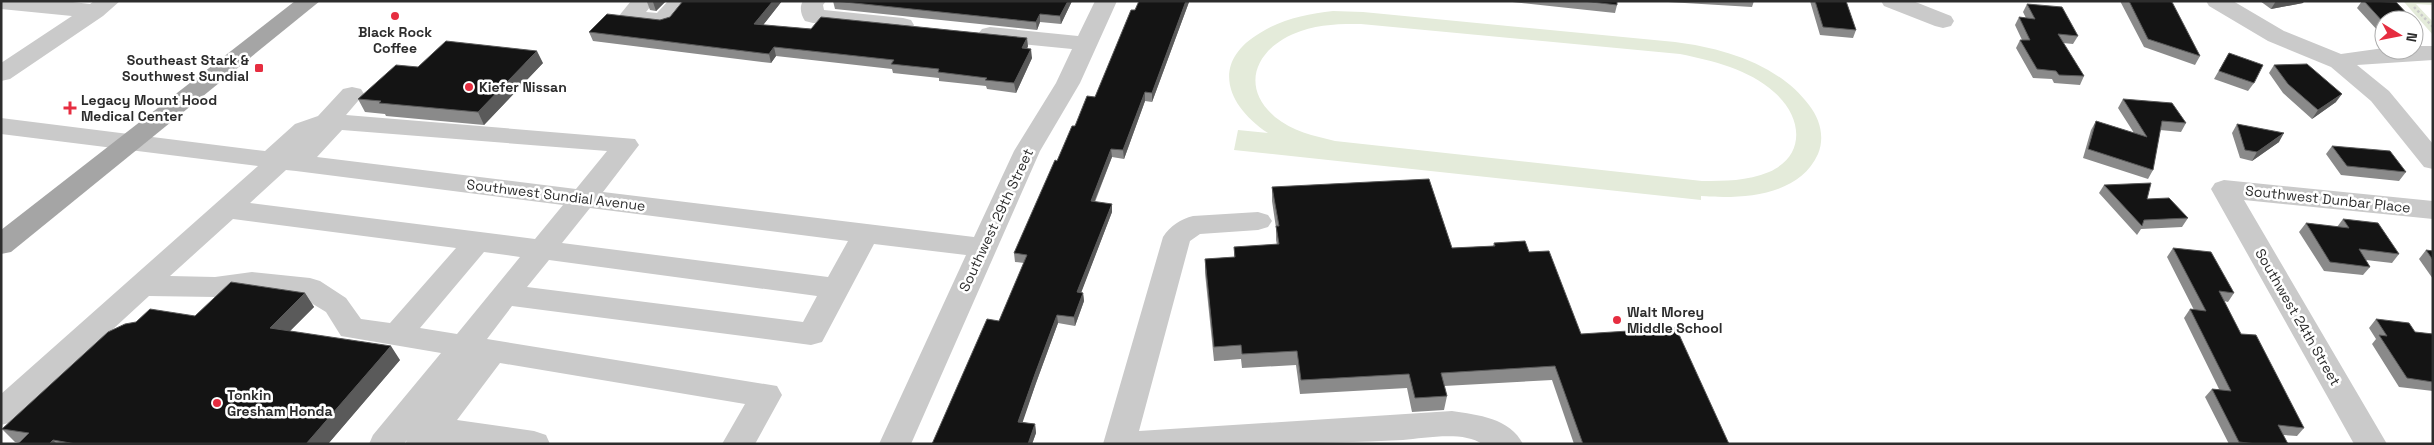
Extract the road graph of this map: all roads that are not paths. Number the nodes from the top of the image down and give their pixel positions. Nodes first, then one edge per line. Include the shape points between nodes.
1 (308, 1) edge
2 (644, 1) edge
3 (680, 1) edge
4 (1106, 1) edge
5 (1892, 1) edge
6 (2217, 1) edge
7 (1, 2) edge
8 (102, 6) edge
9 (814, 9) edge
10 (1944, 21) dead end
11 (2253, 23) junction
12 (920, 27) edge
13 (2230, 30) dead end
14 (969, 32) edge
15 (1087, 44) junction
16 (2433, 54) edge
17 (2339, 62) junction
18 (1, 74) edge
19 (352, 94) dead end
20 (327, 121) junction
21 (1, 126) edge
22 (130, 143) junction
23 (282, 161) junction
24 (2433, 161) edge
25 (2224, 189) joint
26 (583, 199) junction
27 (227, 208) junction
28 (2433, 210) edge
29 (1258, 221) dead end
30 (865, 234) junction
31 (478, 241) junction
32 (1, 245) edge
33 (983, 248) junction
34 (542, 250) junction
35 (142, 286) junction
36 (836, 288) junction
37 (505, 295) junction
38 (397, 335) junction
39 (479, 348) junction
40 (1, 413) edge
41 (426, 436) edge
42 (384, 444) edge
43 (534, 444) edge
44 (738, 444) edge
45 (894, 444) edge
46 (1118, 444) edge
47 (1134, 444) edge
48 (1507, 444) edge
49 (2371, 444) edge

1 - 22 main road
2 - 3 street via 629,17 663,20
4 - 15 street, Southwest 29th Street
5 - 10 street
6 - 11 street
7 - 8 street
8 - 18 street
9 - 12 street
11 - 13 street
11 - 17 street
14 - 15 street
15 - 33 street, Southwest 29th Street via 1027,151
16 - 17 street via 2361,56
17 - 24 street via 2380,96
19 - 20 street
20 - 23 street via 330,129
20 - 26 street via 626,145
21 - 22 street, Southwest Sundial Avenue
22 - 23 street, Southwest Sundial Avenue
22 - 32 main road
23 - 26 street, Southwest Sundial Avenue
23 - 27 street
25 - 28 street, Southwest Dunbar Place
25 - 49 street, Southwest 24th Street
26 - 30 street, Southwest Sundial Avenue
26 - 34 street
27 - 31 street
27 - 35 street
29 - 46 street via 1193,225 1177,237
30 - 33 street, Southwest Sundial Avenue
30 - 36 street
31 - 34 street
31 - 38 street
33 - 45 street, Southwest 29th Street
34 - 36 street
34 - 37 street
35 - 38 street via 215,287 252,282 310,288 336,305 352,328
35 - 40 street
36 - 37 street via 811,334
37 - 39 street
38 - 39 street
39 - 41 street
39 - 42 street
39 - 44 street via 766,395
41 - 43 street
47 - 48 street via 1452,424 1485,429

